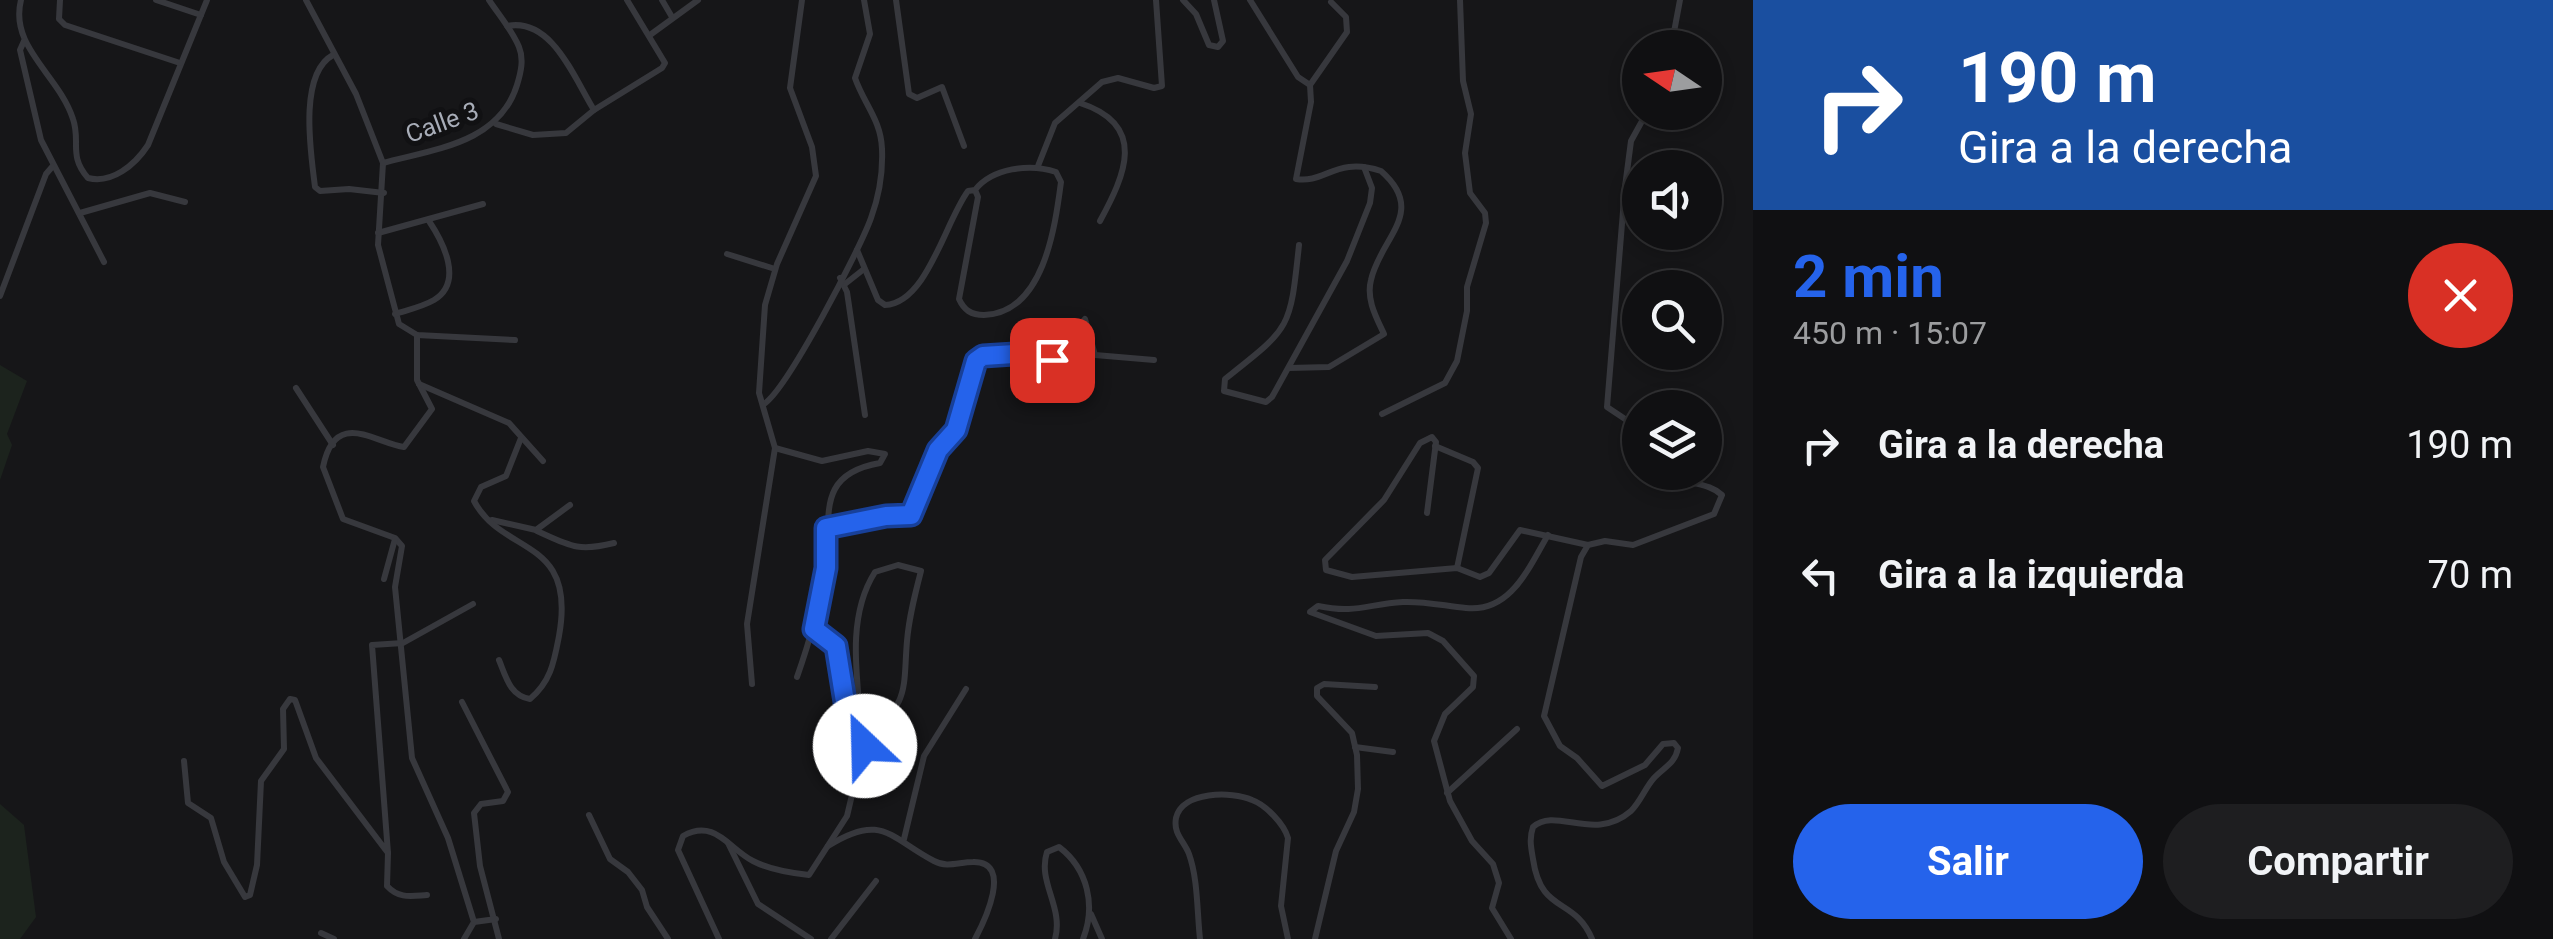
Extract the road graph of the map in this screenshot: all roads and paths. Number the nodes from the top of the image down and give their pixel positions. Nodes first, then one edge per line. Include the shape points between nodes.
1 (21, 0) edge
2 (60, 0) edge
3 (156, 0) edge
4 (207, 0) edge
5 (306, 0) edge
6 (490, 0) edge
7 (626, 0) edge
8 (662, 0) edge
9 (698, 0) edge
10 (802, 0) edge
11 (864, 0) edge
12 (896, 0) edge
13 (1156, 0) edge
14 (1183, 0) edge
15 (1214, 0) edge
16 (1250, 0) edge
17 (1460, 0) edge
18 (1680, 0) edge
19 (1331, 2) edge
20 (201, 15) junction
21 (672, 18) junction
22 (507, 26) junction
23 (1674, 30) edge
24 (650, 35) junction
25 (24, 41) junction
26 (333, 55) junction
27 (180, 63) junction
28 (1310, 85) junction
29 (1079, 103) junction
30 (594, 110) junction
31 (496, 124) junction
32 (1637, 130) edge
33 (964, 146) dead end
34 (383, 163) junction
35 (1038, 166) junction
36 (1364, 167) junction
37 (52, 168) junction
38 (975, 190) junction
39 (384, 192) junction
40 (185, 202) dead end
41 (483, 204) dead end
42 (80, 213) junction
43 (429, 221) junction
44 (1100, 221) dead end
45 (378, 233) junction
46 (1299, 246) dead end
47 (857, 250) junction
48 (728, 254) dead end
49 (104, 262) dead end
50 (775, 269) junction
51 (864, 269) junction
52 (843, 281) junction
53 (0, 296) edge
54 (395, 314) junction
55 (417, 335) junction
56 (515, 340) dead end
57 (1154, 360) dead end
58 (1289, 368) junction
59 (418, 384) junction
60 (296, 388) dead end
61 (764, 404) junction
62 (865, 414) dead end
63 (1382, 414) dead end
64 (1622, 417) edge
65 (521, 438) junction
66 (333, 445) junction
67 (1435, 446) junction
68 (775, 448) junction
69 (543, 461) dead end
70 (1716, 490) edge
71 (570, 505) dead end
72 (1427, 513) dead end
73 (492, 520) junction
74 (826, 528) junction
75 (536, 530) junction
76 (1548, 535) junction
77 (395, 538) junction
78 (614, 543) dead end
79 (1588, 545) junction
80 (1457, 568) junction
81 (384, 579) dead end
82 (474, 604) dead end
83 (814, 629) junction
84 (403, 643) junction
85 (499, 660) dead end
86 (797, 677) dead end
87 (752, 684) dead end
88 (1375, 687) dead end
89 (966, 689) dead end
90 (462, 702) dead end
91 (1517, 729) dead end
92 (862, 733) junction
93 (1355, 747) junction
94 (1393, 752) dead end
95 (184, 761) dead end
96 (1447, 794) junction
97 (590, 815) dead end
98 (725, 837) junction
99 (904, 839) junction
100 (827, 846) junction
101 (388, 853) junction
102 (876, 881) dead end
103 (427, 895) dead end
104 (1090, 912) junction
105 (496, 919) junction
106 (474, 922) junction
107 (321, 934) dead end
108 (978, 938) edge
109 (334, 939) edge
110 (464, 939) edge
111 (500, 939) edge
112 (668, 939) edge
113 (718, 939) edge
114 (812, 939) edge
115 (831, 939) edge
116 (1055, 939) edge
117 (1083, 939) edge
118 (1102, 939) edge
119 (1200, 939) edge
120 (1288, 939) edge
121 (1316, 939) edge
122 (1511, 939) edge
123 (1592, 939) edge

1 - 25 street via 17,21
2 - 27 street via 65,24
3 - 20 street
4 - 20 street
5 - 26 street
6 - 22 street, Calle 3
7 - 24 street
8 - 21 street
9 - 21 street
10 - 50 street via 790,88 816,176
11 - 47 street via 871,23 855,78 879,122 882,151 876,203
12 - 33 street via 908,94 917,98 942,86
13 - 29 street via 1162,86 1110,79
14 - 15 street via 1210,45 1218,47 1223,41
16 - 28 street via 1298,77
17 - 63 street via 1471,114 1464,153 1470,193 1486,223 1451,372 1437,390
18 - 23 street
19 - 28 street via 1346,18 1347,32
20 - 27 street
21 - 24 street
22 - 30 street via 548,36
22 - 31 street, Calle 3 via 522,62 512,102
24 - 30 street via 662,68
25 - 27 street via 72,115 78,163 92,180 104,181 140,158
25 - 37 street via 20,50
26 - 34 street
26 - 39 street via 317,71 308,126 317,190
28 - 36 street via 1296,179
29 - 35 street via 1055,124
29 - 44 street via 1112,122 1125,144 1124,173
30 - 31 street via 566,133 532,135
31 - 34 street, Calle 3 via 464,141
32 - 64 street via 1624,188 1607,407
34 - 39 street
35 - 38 street via 988,176
35 - 38 street via 1056,172 1061,182 1048,252 1022,298 1004,312 977,314 959,300
36 - 58 street via 1370,203
36 - 58 street via 1381,171 1399,192 1394,233 1369,290 1384,334 1329,367
37 - 42 street
37 - 53 street
38 - 51 street via 958,206 906,298 881,303
39 - 45 street
40 - 42 street via 150,193
41 - 43 street
42 - 49 street
43 - 45 street
43 - 54 street via 448,254 443,292
45 - 54 street
46 - 58 street via 1285,326 1225,379 1224,390 1266,402
47 - 51 street
47 - 52 street
48 - 50 street
50 - 61 street via 764,322
51 - 52 street
52 - 61 street
52 - 62 street
54 - 55 street
55 - 56 street
55 - 59 street
57 - 74 street via 1095,356 1084,319 1065,394 1043,352 983,356 970,372 956,430 938,450 911,515
59 - 65 street via 509,423
59 - 66 street via 432,409 404,446 362,432
60 - 66 street
61 - 68 street
65 - 69 street
65 - 73 street via 506,476 474,496
66 - 77 street via 323,467 343,519
67 - 72 street
67 - 80 street via 1478,468
67 - 80 street via 1432,437 1425,438 1390,492 1324,566 1352,578
68 - 74 street via 822,461 885,454 842,478 829,500
68 - 87 street via 747,624
70 - 79 street via 1722,495 1714,514 1633,545
71 - 75 street
73 - 75 street
73 - 85 street via 549,566 562,619 552,673 530,698 512,690
74 - 83 street
75 - 78 street via 575,548
76 - 79 street
76 - 80 street via 1520,530 1489,574
76 - 96 street via 1518,586 1485,607 1410,601 1358,611 1318,606 1310,612 1376,636 1428,633 1474,676 1434,740
77 - 81 street
77 - 84 street via 402,546 395,587
79 - 123 street via 1544,716 1560,746 1602,786 1645,765 1663,744 1678,748 1630,812 1608,824 1588,827 1552,818 1533,827 1536,883 1580,919
82 - 84 street
83 - 86 street
83 - 92 street via 836,646 846,708
84 - 101 street via 372,645
84 - 106 street via 412,758 448,838
88 - 93 street via 1317,688 1352,733
89 - 99 street via 924,756
90 - 105 street via 508,792 503,801 480,804 474,813
91 - 96 street
92 - 92 street via 881,724 901,699 921,571 898,565 874,572 866,585 855,644
92 - 100 street via 865,746 848,816
93 - 94 street
93 - 121 street via 1354,812 1336,850
95 - 101 street via 188,802 211,818 224,862 245,897 250,895 258,865 261,781 284,749 283,709 295,700 316,758
96 - 122 street via 1493,864 1499,883 1492,908
97 - 112 street via 610,860 642,890
98 - 100 street via 754,862 808,875
98 - 113 street via 692,831 678,850
98 - 114 street via 758,904
99 - 100 street via 866,829
99 - 108 street via 941,864 990,868 992,904
101 - 103 street via 387,886 405,897
102 - 115 street
104 - 116 street via 1091,898 1072,858 1060,848 1047,852 1046,881 1058,908
104 - 117 street
104 - 118 street
105 - 106 street
105 - 111 street
106 - 110 street
107 - 109 street
119 - 120 street via 1189,854 1176,819 1182,806 1201,797 1247,798 1286,828 1281,906

